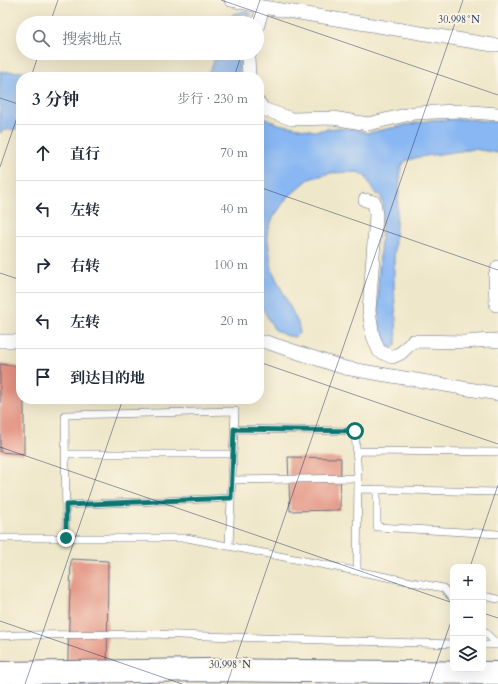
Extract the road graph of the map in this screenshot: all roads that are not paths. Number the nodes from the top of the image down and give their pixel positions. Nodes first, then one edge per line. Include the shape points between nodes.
1 (231, 0) edge
2 (263, 7) junction
3 (260, 16) edge
4 (498, 45) edge
5 (248, 60) edge
6 (249, 72) edge
7 (264, 109) edge
8 (498, 114) edge
9 (365, 200) dead end
10 (498, 267) edge
11 (498, 305) edge
12 (0, 341) edge
13 (16, 341) edge
14 (498, 341) edge
15 (264, 342) edge
16 (498, 394) edge
17 (234, 429) junction
18 (356, 451) junction
19 (498, 452) edge
20 (66, 454) junction
21 (233, 454) junction
22 (358, 478) junction
23 (232, 480) junction
24 (358, 489) junction
25 (376, 489) junction
26 (498, 492) edge
27 (231, 498) junction
28 (66, 505) junction
29 (498, 534) edge
30 (0, 538) edge
31 (66, 538) junction
32 (229, 546) junction
33 (357, 571) junction
34 (442, 588) junction
35 (450, 589) edge
36 (450, 596) edge
37 (486, 596) edge
38 (498, 597) edge
39 (486, 633) edge
40 (0, 636) edge
41 (450, 644) edge
42 (486, 645) edge
43 (498, 645) edge
44 (0, 673) edge
45 (498, 673) edge

1 - 2 street
2 - 3 street
2 - 4 street
5 - 6 street
7 - 8 street via 292,119 333,118 368,124 414,113 458,111
9 - 14 street via 374,202 376,215 369,312 373,336 379,351 392,357 401,353 413,341
10 - 11 street
12 - 13 street
15 - 16 street via 345,368
17 - 18 lane via 355,431
17 - 20 lane via 235,412 65,415
17 - 21 lane
18 - 19 lane
18 - 22 lane
20 - 21 lane
20 - 28 lane
21 - 23 lane
22 - 23 lane
22 - 24 lane
23 - 27 lane
24 - 25 lane
24 - 33 lane
25 - 26 lane
25 - 29 lane via 377,527
27 - 28 lane
27 - 32 lane
28 - 31 lane
30 - 31 lane
31 - 32 lane via 187,538
32 - 33 lane
33 - 34 lane
34 - 35 lane
34 - 36 lane
37 - 38 lane
39 - 43 lane
40 - 41 lane via 152,634
42 - 43 lane
44 - 45 highway via 208,670

